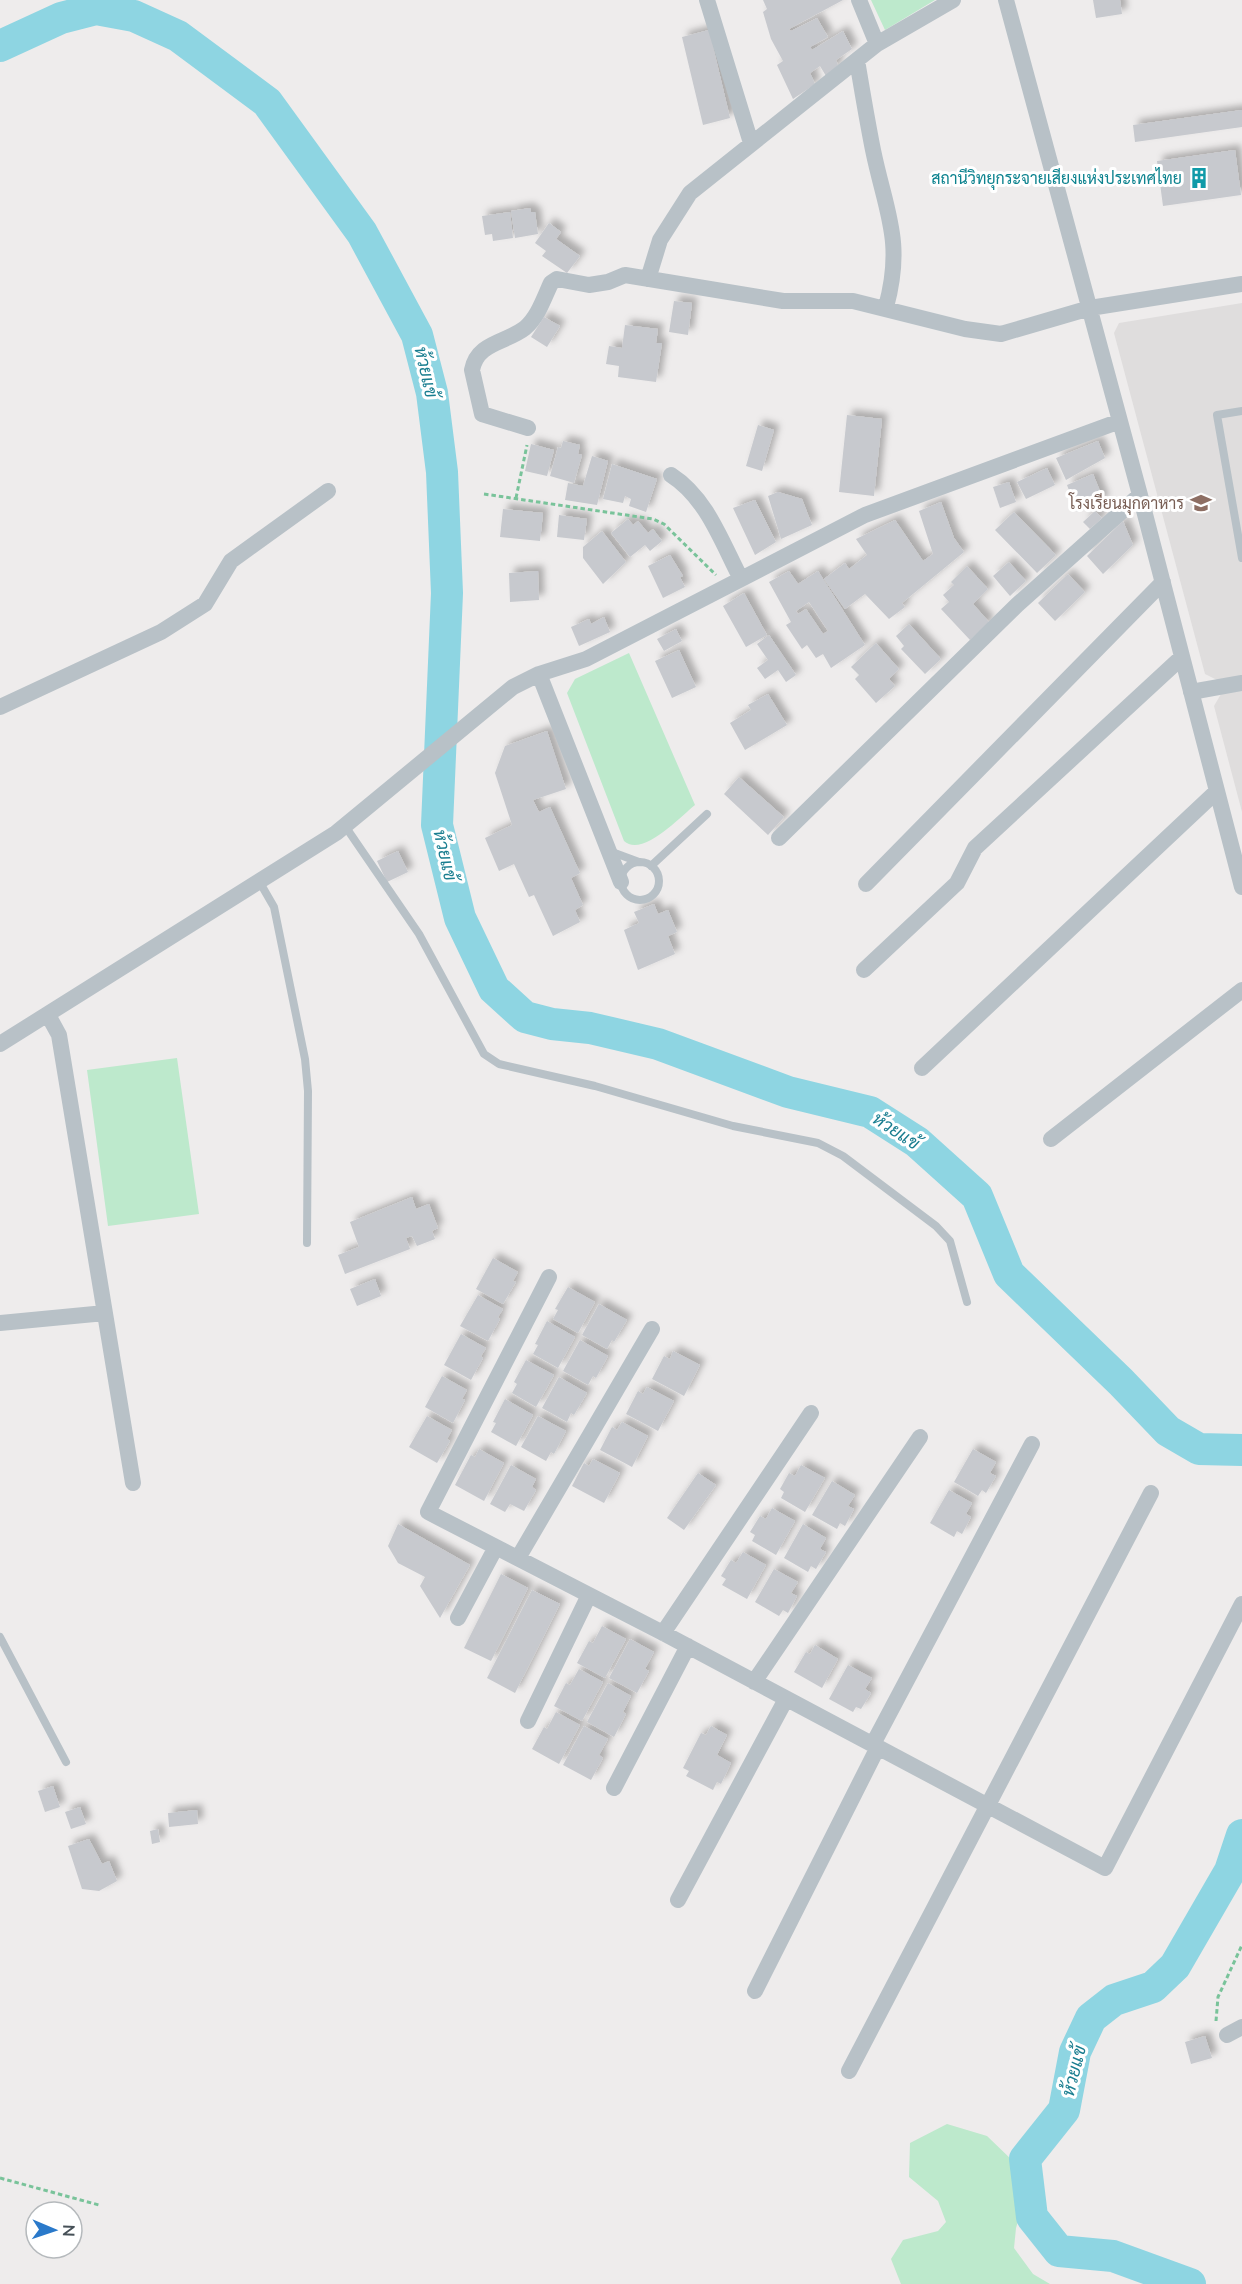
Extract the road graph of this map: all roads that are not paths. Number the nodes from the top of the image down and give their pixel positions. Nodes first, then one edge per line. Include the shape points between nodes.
1 (707, 0) edge
2 (859, 0) edge
3 (953, 0) edge
4 (1006, 0) edge
5 (877, 44) junction
6 (857, 60) junction
7 (751, 143) junction
8 (648, 279) junction
9 (1242, 284) edge
10 (886, 307) junction
11 (1090, 308) junction
12 (1242, 411) edge
13 (1120, 421) junction
14 (528, 429) road end
15 (671, 475) dead end
16 (328, 491) dead end
17 (1140, 495) junction
18 (1242, 558) edge
19 (741, 579) junction
20 (1163, 582) junction
21 (1182, 657) junction
22 (539, 674) junction
23 (1242, 683) edge
24 (1191, 692) junction
25 (0, 707) edge
26 (1217, 791) junction
27 (707, 814) dead end
28 (345, 826) junction
29 (779, 838) dead end
30 (608, 849) junction
31 (639, 862) junction
32 (651, 866) junction
33 (260, 882) junction
34 (621, 882) junction
35 (866, 884) dead end
36 (1242, 887) edge
37 (864, 970) dead end
38 (1242, 990) edge
39 (48, 1015) junction
40 (0, 1044) edge
41 (922, 1068) dead end
42 (1050, 1139) dead end
43 (307, 1243) dead end
44 (549, 1277) dead end
45 (967, 1302) dead end
46 (105, 1313) junction
47 (0, 1323) edge
48 (652, 1329) dead end
49 (811, 1413) dead end
50 (920, 1437) dead end
51 (1032, 1444) dead end
52 (133, 1483) dead end
53 (1151, 1494) dead end
54 (496, 1547) junction
55 (518, 1558) junction
56 (589, 1595) junction
57 (1242, 1604) edge
58 (458, 1618) dead end
59 (663, 1634) junction
60 (0, 1637) edge
61 (688, 1646) junction
62 (754, 1682) junction
63 (786, 1699) junction
64 (528, 1721) dead end
65 (875, 1746) junction
66 (66, 1762) dead end
67 (614, 1788) dead end
68 (987, 1804) junction
69 (678, 1900) dead end
70 (755, 1991) dead end
71 (849, 2071) dead end

1 - 7 street
2 - 5 street
3 - 5 street
4 - 11 street
5 - 6 street
6 - 7 street
6 - 10 street via 895,245
7 - 8 street via 690,193 660,240
8 - 10 street via 783,301 853,301
8 - 14 street via 625,275 590,285 554,280 531,322 477,355 472,370 482,414
9 - 11 street
10 - 11 street via 965,329 1001,334
11 - 13 street
12 - 18 lane via 1217,415
13 - 17 street
13 - 19 street via 865,515
15 - 19 street via 699,499
16 - 25 street via 231,561 205,603 161,632
17 - 20 street
17 - 29 street via 1017,604
19 - 22 street via 586,659
20 - 21 street
20 - 35 street
21 - 24 street
21 - 37 street via 975,848 957,883
22 - 28 street via 513,687
22 - 30 street
23 - 24 street
24 - 26 street
26 - 36 street
26 - 41 street
27 - 32 lane
28 - 33 street
28 - 45 lane via 418,934 484,1054 499,1064 595,1086 733,1126 818,1143 843,1156 936,1226 950,1241
30 - 31 lane
30 - 34 street
31 - 32 lane
31 - 34 lane via 628,866
32 - 34 lane via 659,881 650,898 631,898
33 - 39 street
33 - 43 lane via 274,907 305,1059
38 - 42 street
39 - 40 street
39 - 46 street via 59,1035
44 - 54 street via 428,1512
46 - 47 street
46 - 52 street
48 - 55 street
49 - 59 street
50 - 62 street
51 - 65 street
53 - 68 street
54 - 55 street
54 - 58 street
55 - 56 street
56 - 59 street
56 - 64 street
57 - 68 street via 1105,1868
59 - 61 street
60 - 66 lane
61 - 62 street
61 - 67 street
62 - 63 street
63 - 65 street
63 - 69 street
65 - 68 street
65 - 70 street
68 - 71 street

